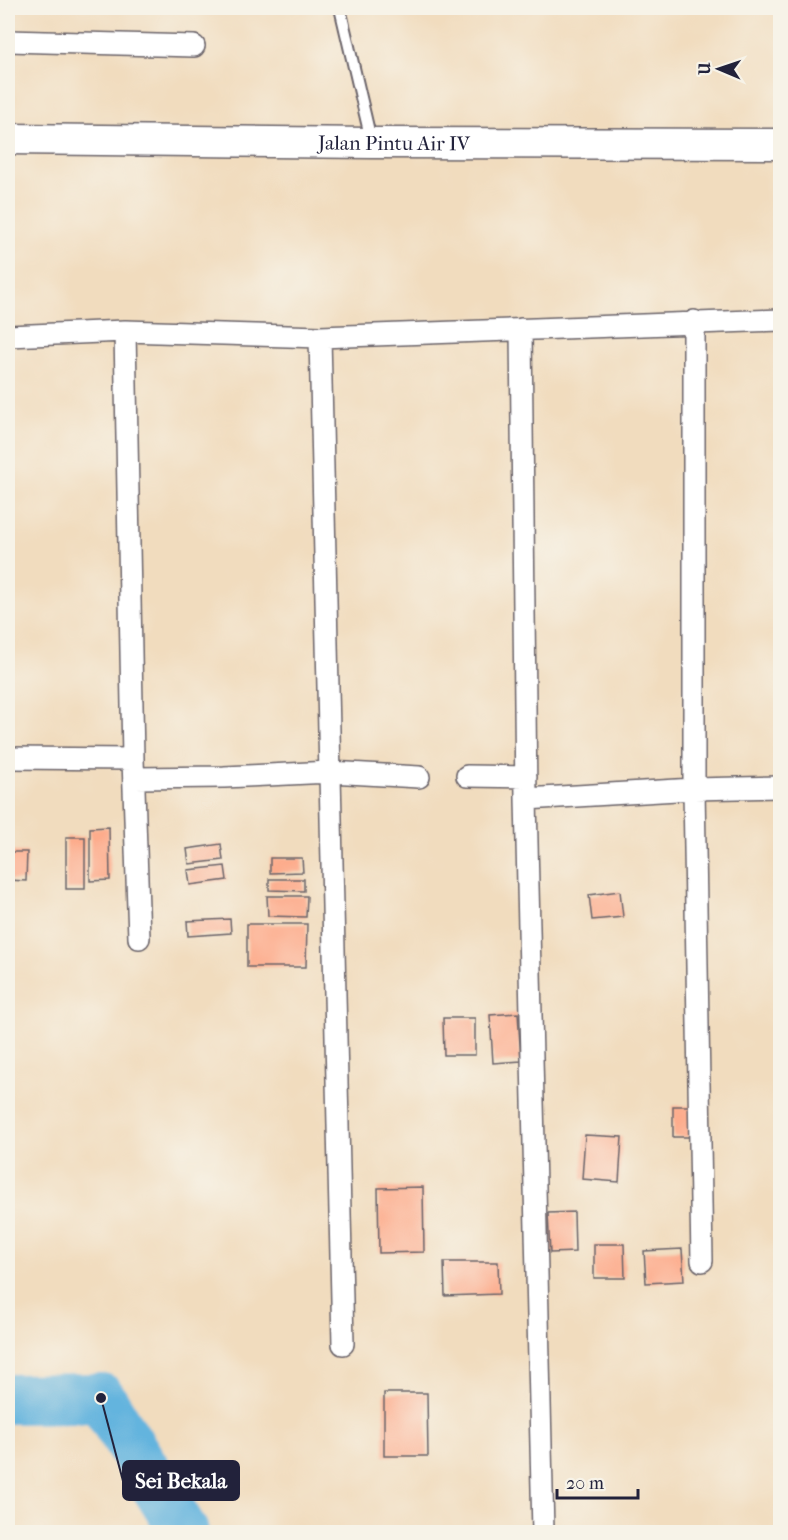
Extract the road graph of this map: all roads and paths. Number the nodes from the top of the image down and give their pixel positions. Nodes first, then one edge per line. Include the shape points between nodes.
1 (340, 8) edge
2 (8, 40) edge
3 (194, 46) dead end
4 (8, 139) edge
5 (372, 143) junction
6 (780, 144) edge
7 (780, 320) edge
8 (694, 321) junction
9 (521, 328) junction
10 (125, 331) junction
11 (8, 336) edge
12 (320, 336) junction
13 (8, 758) edge
14 (134, 768) junction
15 (330, 772) junction
16 (467, 776) dead end
17 (418, 777) dead end
18 (526, 777) junction
19 (780, 788) edge
20 (694, 789) junction
21 (525, 799) junction
22 (139, 938) dead end
23 (702, 1261) dead end
24 (343, 1344) dead end
25 (543, 1533) edge

1 - 5 lane
2 - 3 street
4 - 5 main road, Jalan Pintu Air IV
5 - 6 main road, Jalan Pintu Air IV
7 - 8 street
8 - 9 street
8 - 20 street
9 - 12 street
9 - 18 street
10 - 11 street
10 - 12 street
10 - 14 street
12 - 15 street
13 - 14 street
14 - 15 street via 224,777
14 - 22 street
15 - 17 street
15 - 24 street
16 - 18 street
18 - 21 street
19 - 20 street
20 - 21 street
20 - 23 street
21 - 25 street

